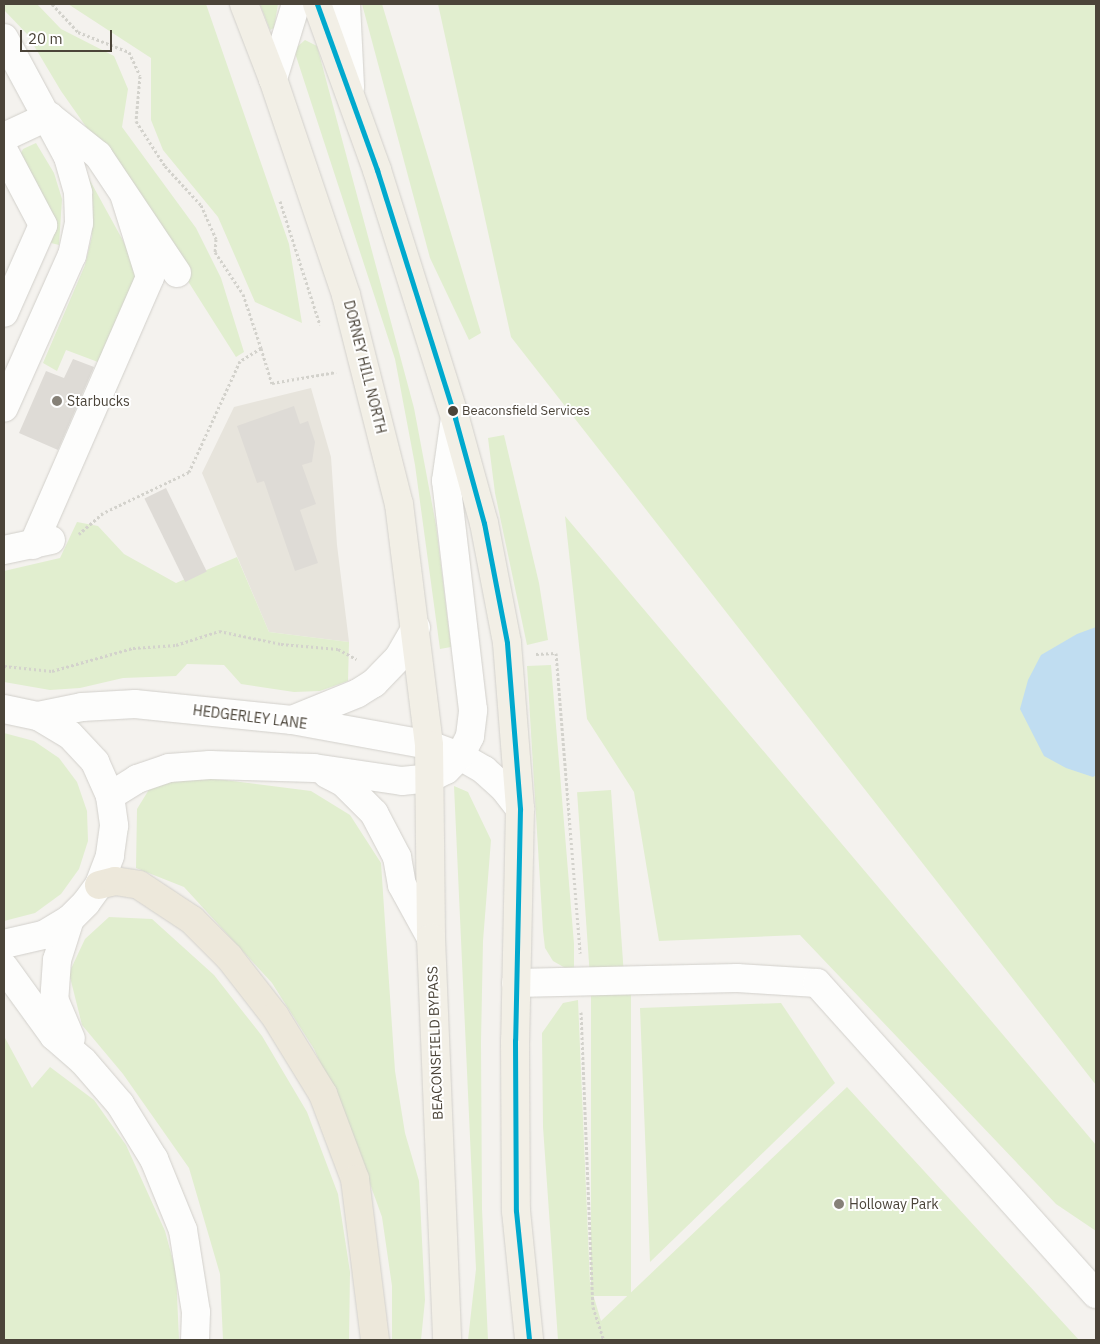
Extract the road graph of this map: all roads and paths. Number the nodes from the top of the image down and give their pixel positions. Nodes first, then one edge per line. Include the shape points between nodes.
1 (244, 4) edge
2 (296, 4) edge
3 (317, 4) edge
4 (346, 4) edge
5 (4, 38) edge
6 (273, 79) junction
7 (350, 93) junction
8 (49, 116) junction
9 (4, 137) edge
10 (4, 151) edge
11 (277, 193) dead end
12 (125, 197) junction
13 (177, 273) dead end
14 (4, 313) edge
15 (323, 334) dead end
16 (261, 348) dead end
17 (333, 363) dead end
18 (4, 408) edge
19 (455, 418) junction
20 (77, 496) dead end
21 (33, 545) junction
22 (4, 550) edge
23 (416, 627) junction
24 (362, 662) dead end
25 (4, 666) edge
26 (4, 709) edge
27 (38, 716) junction
28 (292, 720) junction
29 (429, 745) junction
30 (460, 756) junction
31 (314, 768) junction
32 (430, 778) junction
33 (110, 796) junction
34 (520, 809) junction
35 (99, 884) junction
36 (70, 919) junction
37 (432, 938) junction
38 (4, 944) edge
39 (4, 967) edge
40 (516, 983) junction
41 (84, 1061) junction
42 (1096, 1294) edge
43 (195, 1340) edge
44 (375, 1340) edge
45 (447, 1340) edge
46 (529, 1340) edge

1 - 6 main road, DORNEY HILL NORTH
2 - 6 street
3 - 7 main road
4 - 7 street
5 - 8 street
6 - 23 main road, DORNEY HILL NORTH via 346,295 365,365 399,504
7 - 19 main road
8 - 9 street
8 - 12 street via 98,155
8 - 18 street via 68,157 78,192 79,223 72,255
10 - 14 street via 43,225
11 - 15 path
12 - 13 street
12 - 21 street via 150,277
16 - 17 path via 272,383 336,372
19 - 30 street via 446,481 473,710 470,736
19 - 34 main road via 484,523 507,643
20 - 21 street via 53,540
21 - 22 street
23 - 28 street via 399,656 374,683 358,693
23 - 29 main road, DORNEY HILL NORTH
24 - 25 path via 338,649 281,644 219,631 176,645 133,648 52,671
26 - 27 street
27 - 28 street, HEDGERLEY LANE via 82,707 135,704
27 - 33 street via 70,735 95,762
28 - 29 street, HEDGERLEY LANE
29 - 30 street, HEDGERLEY LANE
29 - 32 main road, BEACONSFIELD BYPASS
30 - 32 street via 446,770
30 - 34 street, HEDGERLEY LANE via 503,787
31 - 32 street via 402,781
31 - 33 street via 210,765 170,768 137,779
31 - 37 street via 344,782 374,813 397,857 402,884
32 - 37 main road, BEACONSFIELD BYPASS
33 - 35 street via 114,826 110,856
34 - 40 main road
35 - 36 street
35 - 44 highway via 115,880 139,885 192,920 229,958 275,1016 323,1094 355,1180
36 - 38 street via 43,935
36 - 41 street via 57,960 54,1000 64,1027
37 - 45 main road, BEACONSFIELD BYPASS
39 - 41 street via 54,1036
40 - 42 street via 737,978 817,983
40 - 46 main road via 516,1211
41 - 43 street via 120,1104 154,1159 182,1230 196,1312

